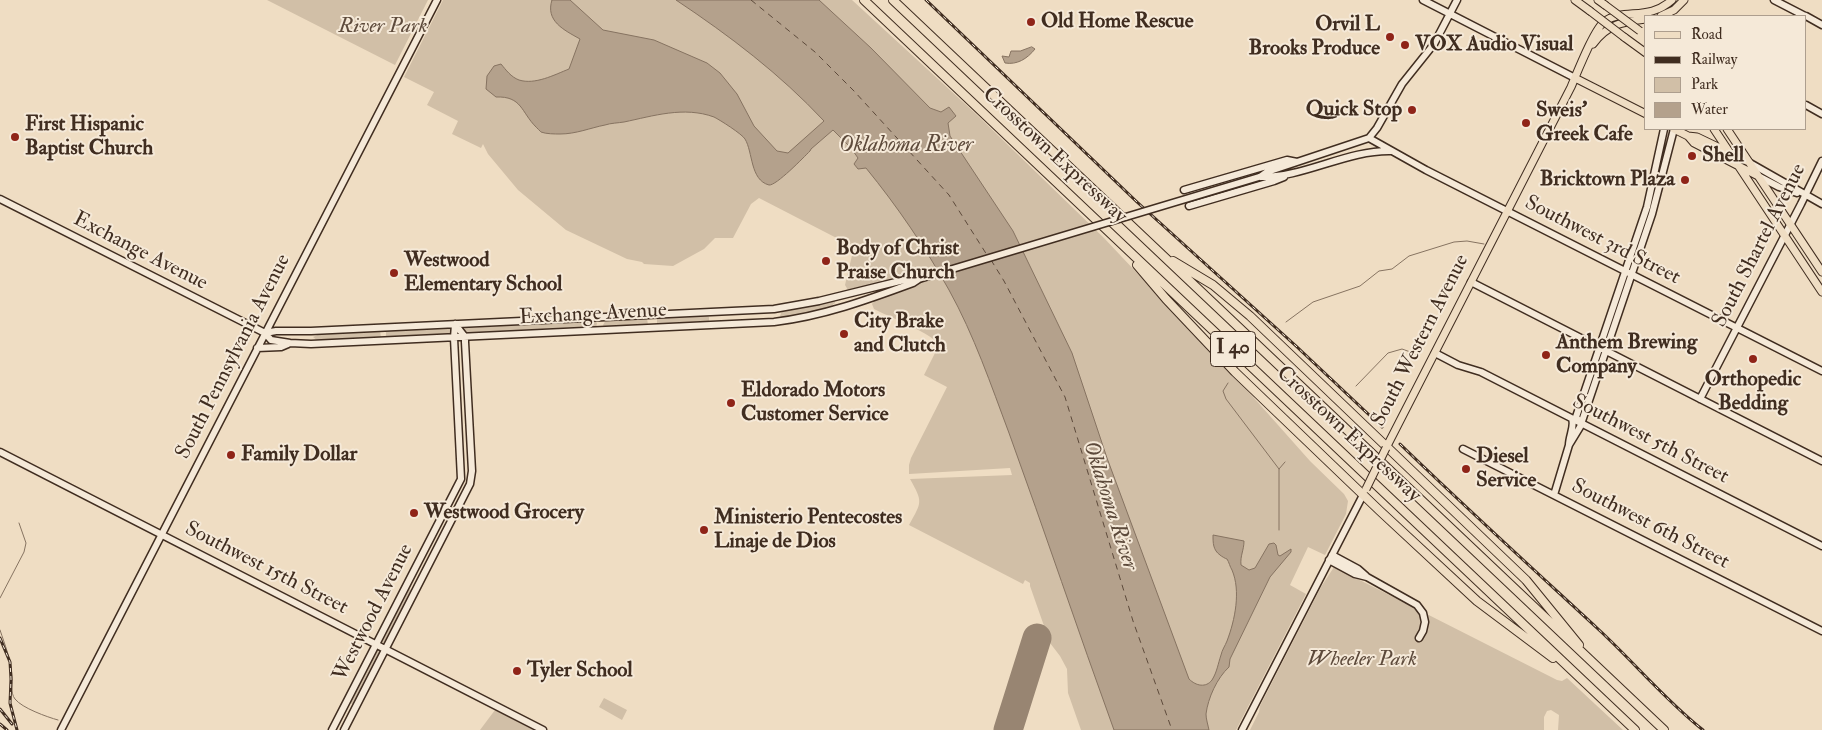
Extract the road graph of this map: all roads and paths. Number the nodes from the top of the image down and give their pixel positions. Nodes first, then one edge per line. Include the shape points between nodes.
1 (437, 0) edge
2 (864, 0) edge
3 (893, 0) edge
4 (1423, 0) edge
5 (1457, 0) edge
6 (1575, 0) edge
7 (1598, 0) edge
8 (1672, 0) edge
9 (1684, 0) edge
10 (1774, 0) edge
11 (1450, 14) junction
12 (1664, 15) edge
13 (1804, 15) edge
14 (1807, 17) edge
15 (1644, 19) edge
16 (1822, 25) edge
17 (1643, 34) edge
18 (1589, 48) junction
19 (1644, 51) edge
20 (1575, 78) junction
21 (1807, 106) edge
22 (1644, 113) edge
23 (1822, 114) edge
24 (1664, 130) edge
25 (1674, 130) edge
26 (1676, 130) edge
27 (1715, 130) edge
28 (1728, 130) edge
29 (1688, 136) junction
30 (1369, 138) junction
31 (1392, 151) junction
32 (1368, 153) junction
33 (1730, 153) junction
34 (1822, 161) edge
35 (1297, 162) junction
36 (1750, 163) junction
37 (1739, 166) junction
38 (1294, 172) junction
39 (1758, 176) junction
40 (1259, 177) junction
41 (1184, 190) dead end
42 (1805, 196) junction
43 (0, 199) edge
44 (1822, 204) edge
45 (1189, 206) dead end
46 (1508, 211) junction
47 (1791, 224) junction
48 (1108, 231) junction
49 (1785, 236) junction
50 (1163, 255) junction
51 (1628, 272) junction
52 (1822, 272) edge
53 (919, 279) junction
54 (1471, 282) junction
55 (870, 288) junction
56 (1822, 292) edge
57 (844, 294) junction
58 (861, 302) junction
59 (774, 309) junction
60 (740, 311) junction
61 (836, 311) junction
62 (712, 312) junction
63 (600, 317) junction
64 (774, 322) junction
65 (455, 324) junction
66 (741, 324) junction
67 (713, 326) junction
68 (1737, 328) junction
69 (601, 331) junction
70 (265, 333) junction
71 (465, 337) junction
72 (454, 338) junction
73 (290, 343) junction
74 (257, 348) junction
75 (1602, 349) junction
76 (1435, 353) junction
77 (1820, 370) edge
78 (1700, 399) junction
79 (1572, 419) junction
80 (1581, 423) junction
81 (1569, 445) junction
82 (1387, 447) junction
83 (1463, 449) dead end
84 (0, 452) edge
85 (1822, 461) edge
86 (1364, 492) junction
87 (1554, 495) junction
88 (446, 507) junction
89 (456, 512) junction
90 (437, 526) junction
91 (446, 530) junction
92 (161, 534) junction
93 (1822, 546) edge
94 (1330, 558) junction
95 (1822, 631) edge
96 (1419, 638) dead end
97 (376, 644) junction
98 (385, 649) junction
99 (1598, 669) junction
100 (1574, 672) junction
101 (61, 730) edge
102 (332, 730) edge
103 (344, 730) edge
104 (543, 730) edge
105 (1242, 730) edge
106 (1635, 730) edge
107 (1664, 730) edge

1 - 70 main road, South Pennsylvania Avenue
2 - 48 highway, Crosstown Expressway / I 40
3 - 50 highway, Crosstown Expressway / I 40
4 - 11 main road
5 - 11 main road
6 - 19 main road, bridge
7 - 17 main road, bridge
8 - 18 main road via 1657,10 1605,21 1596,31
9 - 12 main road
10 - 13 main road
11 - 20 main road
11 - 30 main road via 1431,48 1402,84
14 - 16 main road
15 - 18 main road via 1607,28
18 - 20 main road, South Western Avenue
20 - 22 main road
20 - 46 main road, South Western Avenue
21 - 23 main road
24 - 51 main road
25 - 51 main road via 1653,209
26 - 29 main road
27 - 33 main road
28 - 36 main road
29 - 33 main road
29 - 37 main road via 1694,143
30 - 31 main road, Southwest 3rd Street
30 - 32 main road
30 - 35 main road, Exchange Avenue
31 - 32 main road, Exchange Avenue
31 - 46 main road, Southwest 3rd Street
32 - 38 main road, Exchange Avenue
33 - 36 main road
33 - 37 main road
34 - 42 main road, South Shartel Avenue
35 - 40 main road, Exchange Avenue
35 - 41 main road via 1287,160
36 - 39 main road
36 - 42 main road
37 - 39 main road
37 - 49 main road
38 - 40 main road, Exchange Avenue
38 - 45 main road
39 - 42 main road
39 - 47 main road
40 - 53 main road, Exchange Avenue, bridge
42 - 44 main road
42 - 47 main road, South Shartel Avenue
43 - 70 main road, Exchange Avenue
46 - 51 main road, Southwest 3rd Street
46 - 54 main road, South Western Avenue
47 - 49 main road, South Shartel Avenue
47 - 52 main road
48 - 86 highway via 1235,372
48 - 100 highway, Crosstown Expressway / I 40
49 - 56 main road
49 - 68 main road, South Shartel Avenue
50 - 82 highway via 1214,285 1240,306
50 - 99 highway, Crosstown Expressway / I 40
51 - 68 main road, Southwest 3rd Street
51 - 75 main road
53 - 55 main road, Exchange Avenue
53 - 58 main road, Exchange Avenue
54 - 75 main road
54 - 76 main road, South Western Avenue
55 - 57 main road, Exchange Avenue
55 - 58 main road
57 - 58 main road
57 - 59 main road, Exchange Avenue
57 - 61 main road
58 - 61 main road, Exchange Avenue
59 - 60 main road, Exchange Avenue
59 - 64 main road
60 - 62 main road, Exchange Avenue
60 - 66 main road
61 - 64 main road, Exchange Avenue
62 - 63 main road, Exchange Avenue
62 - 67 main road
63 - 65 main road, Exchange Avenue
63 - 69 main road
64 - 66 main road, Exchange Avenue
65 - 70 main road, Exchange Avenue
65 - 71 main road
65 - 72 main road, Westwood Avenue
66 - 67 main road, Exchange Avenue
67 - 69 main road, Exchange Avenue
68 - 77 main road, Southwest 3rd Street
68 - 78 main road, South Shartel Avenue
69 - 71 main road, Exchange Avenue
70 - 73 main road, Exchange Avenue via 271,340
70 - 74 main road, South Pennsylvania Avenue
71 - 72 main road, Exchange Avenue
71 - 89 main road, Westwood Avenue via 472,478
72 - 73 main road, Exchange Avenue
72 - 88 main road, Westwood Avenue via 461,477
73 - 74 main road via 281,347
74 - 92 main road, South Pennsylvania Avenue
75 - 78 main road
75 - 80 main road
76 - 79 main road, Southwest 5th Street via 1481,372
76 - 82 main road, South Western Avenue
78 - 85 main road
79 - 80 main road, Southwest 5th Street
79 - 81 main road
80 - 81 main road
80 - 93 main road, Southwest 5th Street
81 - 87 main road
82 - 86 main road, South Western Avenue, bridge
82 - 99 highway via 1526,580
83 - 87 main road, Southwest 6th Street
84 - 92 main road, Southwest 15th Street
86 - 94 main road, South Western Avenue
86 - 100 highway via 1477,601
87 - 95 main road, Southwest 6th Street
88 - 89 main road
88 - 90 main road, Westwood Avenue
89 - 91 main road, Westwood Avenue
90 - 91 main road
90 - 97 main road, Westwood Avenue
91 - 98 main road, Westwood Avenue
92 - 97 main road, Southwest 15th Street
92 - 101 main road, South Pennsylvania Avenue
94 - 96 main road via 1358,568 1367,577 1417,605 1425,622
94 - 105 main road, South Western Avenue
97 - 98 main road, Southwest 15th Street
97 - 102 main road, Westwood Avenue
98 - 103 main road, Westwood Avenue
98 - 104 main road, Southwest 15th Street
99 - 107 highway, Crosstown Expressway / I 40
100 - 106 highway, Crosstown Expressway / I 40

